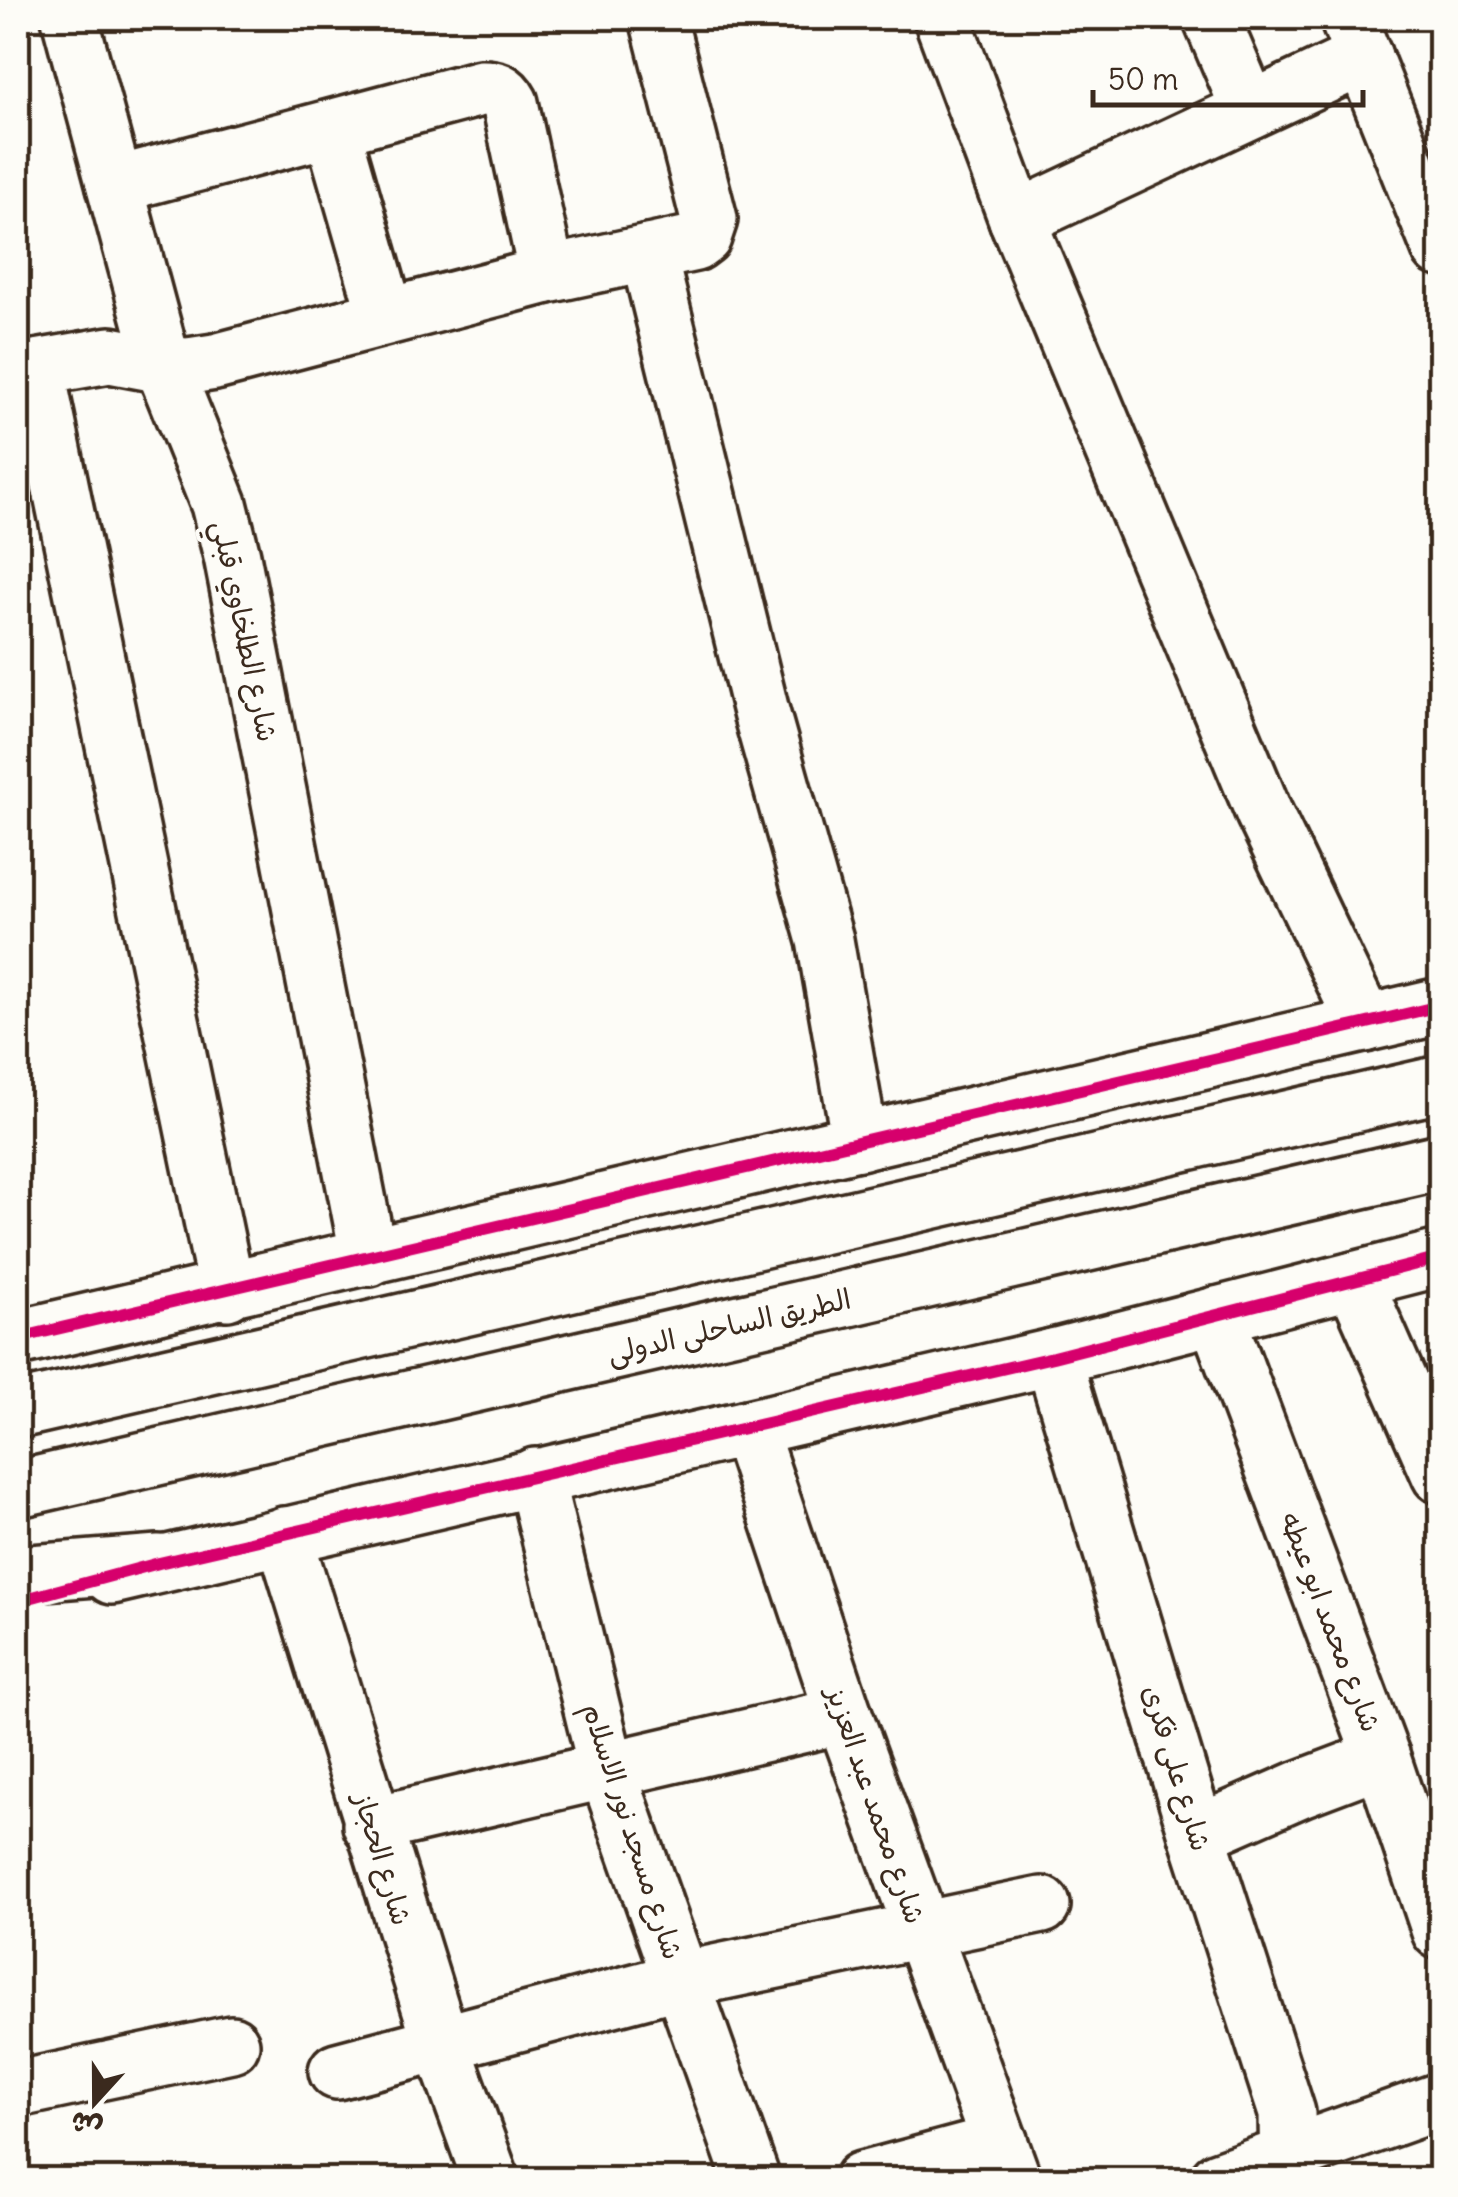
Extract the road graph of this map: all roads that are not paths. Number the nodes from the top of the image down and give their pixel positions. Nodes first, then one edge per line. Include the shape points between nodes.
1 (70, 18) edge
2 (658, 18) edge
3 (942, 18) edge
4 (1211, 18) edge
5 (1356, 38) edge
6 (1250, 110) junction
7 (332, 128) junction
8 (115, 185) junction
9 (1017, 219) junction
10 (1440, 248) edge
11 (648, 253) junction
12 (546, 275) junction
13 (386, 316) junction
14 (163, 365) junction
15 (26, 370) edge
16 (1440, 1006) edge
17 (1364, 1024) junction
18 (1440, 1084) edge
19 (860, 1142) junction
20 (1440, 1162) edge
21 (369, 1258) junction
22 (1440, 1258) edge
23 (1354, 1280) junction
24 (227, 1292) junction
25 (1216, 1315) junction
26 (18, 1338) edge
27 (1053, 1357) junction
28 (18, 1410) edge
29 (748, 1428) junction
30 (1440, 1474) edge
31 (535, 1476) junction
32 (18, 1489) edge
33 (284, 1535) junction
34 (160, 1563) junction
35 (18, 1574) edge
36 (18, 1600) edge
37 (844, 1714) junction
38 (1382, 1758) junction
39 (606, 1770) junction
40 (371, 1825) junction
41 (1197, 1834) junction
42 (1429, 1861) edge
43 (1042, 1905) dead end
44 (920, 1928) junction
45 (1440, 1931) edge
46 (681, 1980) junction
47 (441, 2042) junction
48 (231, 2044) dead end
49 (337, 2071) dead end
50 (18, 2088) edge
51 (1440, 2101) edge
52 (1007, 2161) edge
53 (1287, 2167) edge
54 (491, 2180) edge
55 (752, 2180) edge
56 (862, 2180) edge
57 (1218, 2180) edge

1 - 8 main road, شارع الطلخاوي قبلي
2 - 11 main road via 709,218 695,243
3 - 9 main road
4 - 6 main road
5 - 6 main road
5 - 10 main road
6 - 9 main road
7 - 8 main road
7 - 12 main road via 481,88 504,93
7 - 13 main road
8 - 14 main road, شارع الطلخاوي قبلي
9 - 17 main road via 1264,813
11 - 12 main road
11 - 19 main road via 756,693 825,940
12 - 13 main road
13 - 14 main road via 214,362
14 - 15 main road via 110,354
14 - 21 main road, شارع الطلخاوي قبلي via 219,504 232,556
15 - 24 main road
16 - 17 main road
17 - 19 main road
18 - 28 main road
19 - 21 main road
20 - 32 main road, الطريق الساحلى الدولى
21 - 24 main road
22 - 23 main road
23 - 25 main road
23 - 30 main road
24 - 26 main road
25 - 27 main road
25 - 38 main road, شارع محمد ابو عيطه
27 - 29 main road
27 - 41 main road, شارع على فكرى
29 - 31 main road
29 - 37 main road, شارع محمد عبد العزيز
31 - 33 main road
31 - 39 main road, شارع مسجد نور الاسلام
33 - 34 main road
33 - 40 main road, شارع الحجاز
34 - 35 main road
34 - 36 main road
37 - 39 main road
37 - 44 main road, شارع محمد عبد العزيز
38 - 41 main road
38 - 42 main road, شارع محمد ابو عيطه
39 - 40 main road
39 - 46 main road, شارع مسجد نور الاسلام
40 - 47 main road, شارع الحجاز
41 - 53 main road, شارع على فكرى via 1288,2112
42 - 45 main road, شارع محمد ابو عيطه
43 - 44 main road
44 - 46 main road
44 - 52 main road, شارع محمد عبد العزيز
46 - 47 main road
46 - 55 main road, شارع مسجد نور الاسلام
47 - 49 main road
47 - 54 main road, شارع الحجاز
48 - 50 main road
51 - 53 main road
52 - 56 main road
53 - 57 main road

